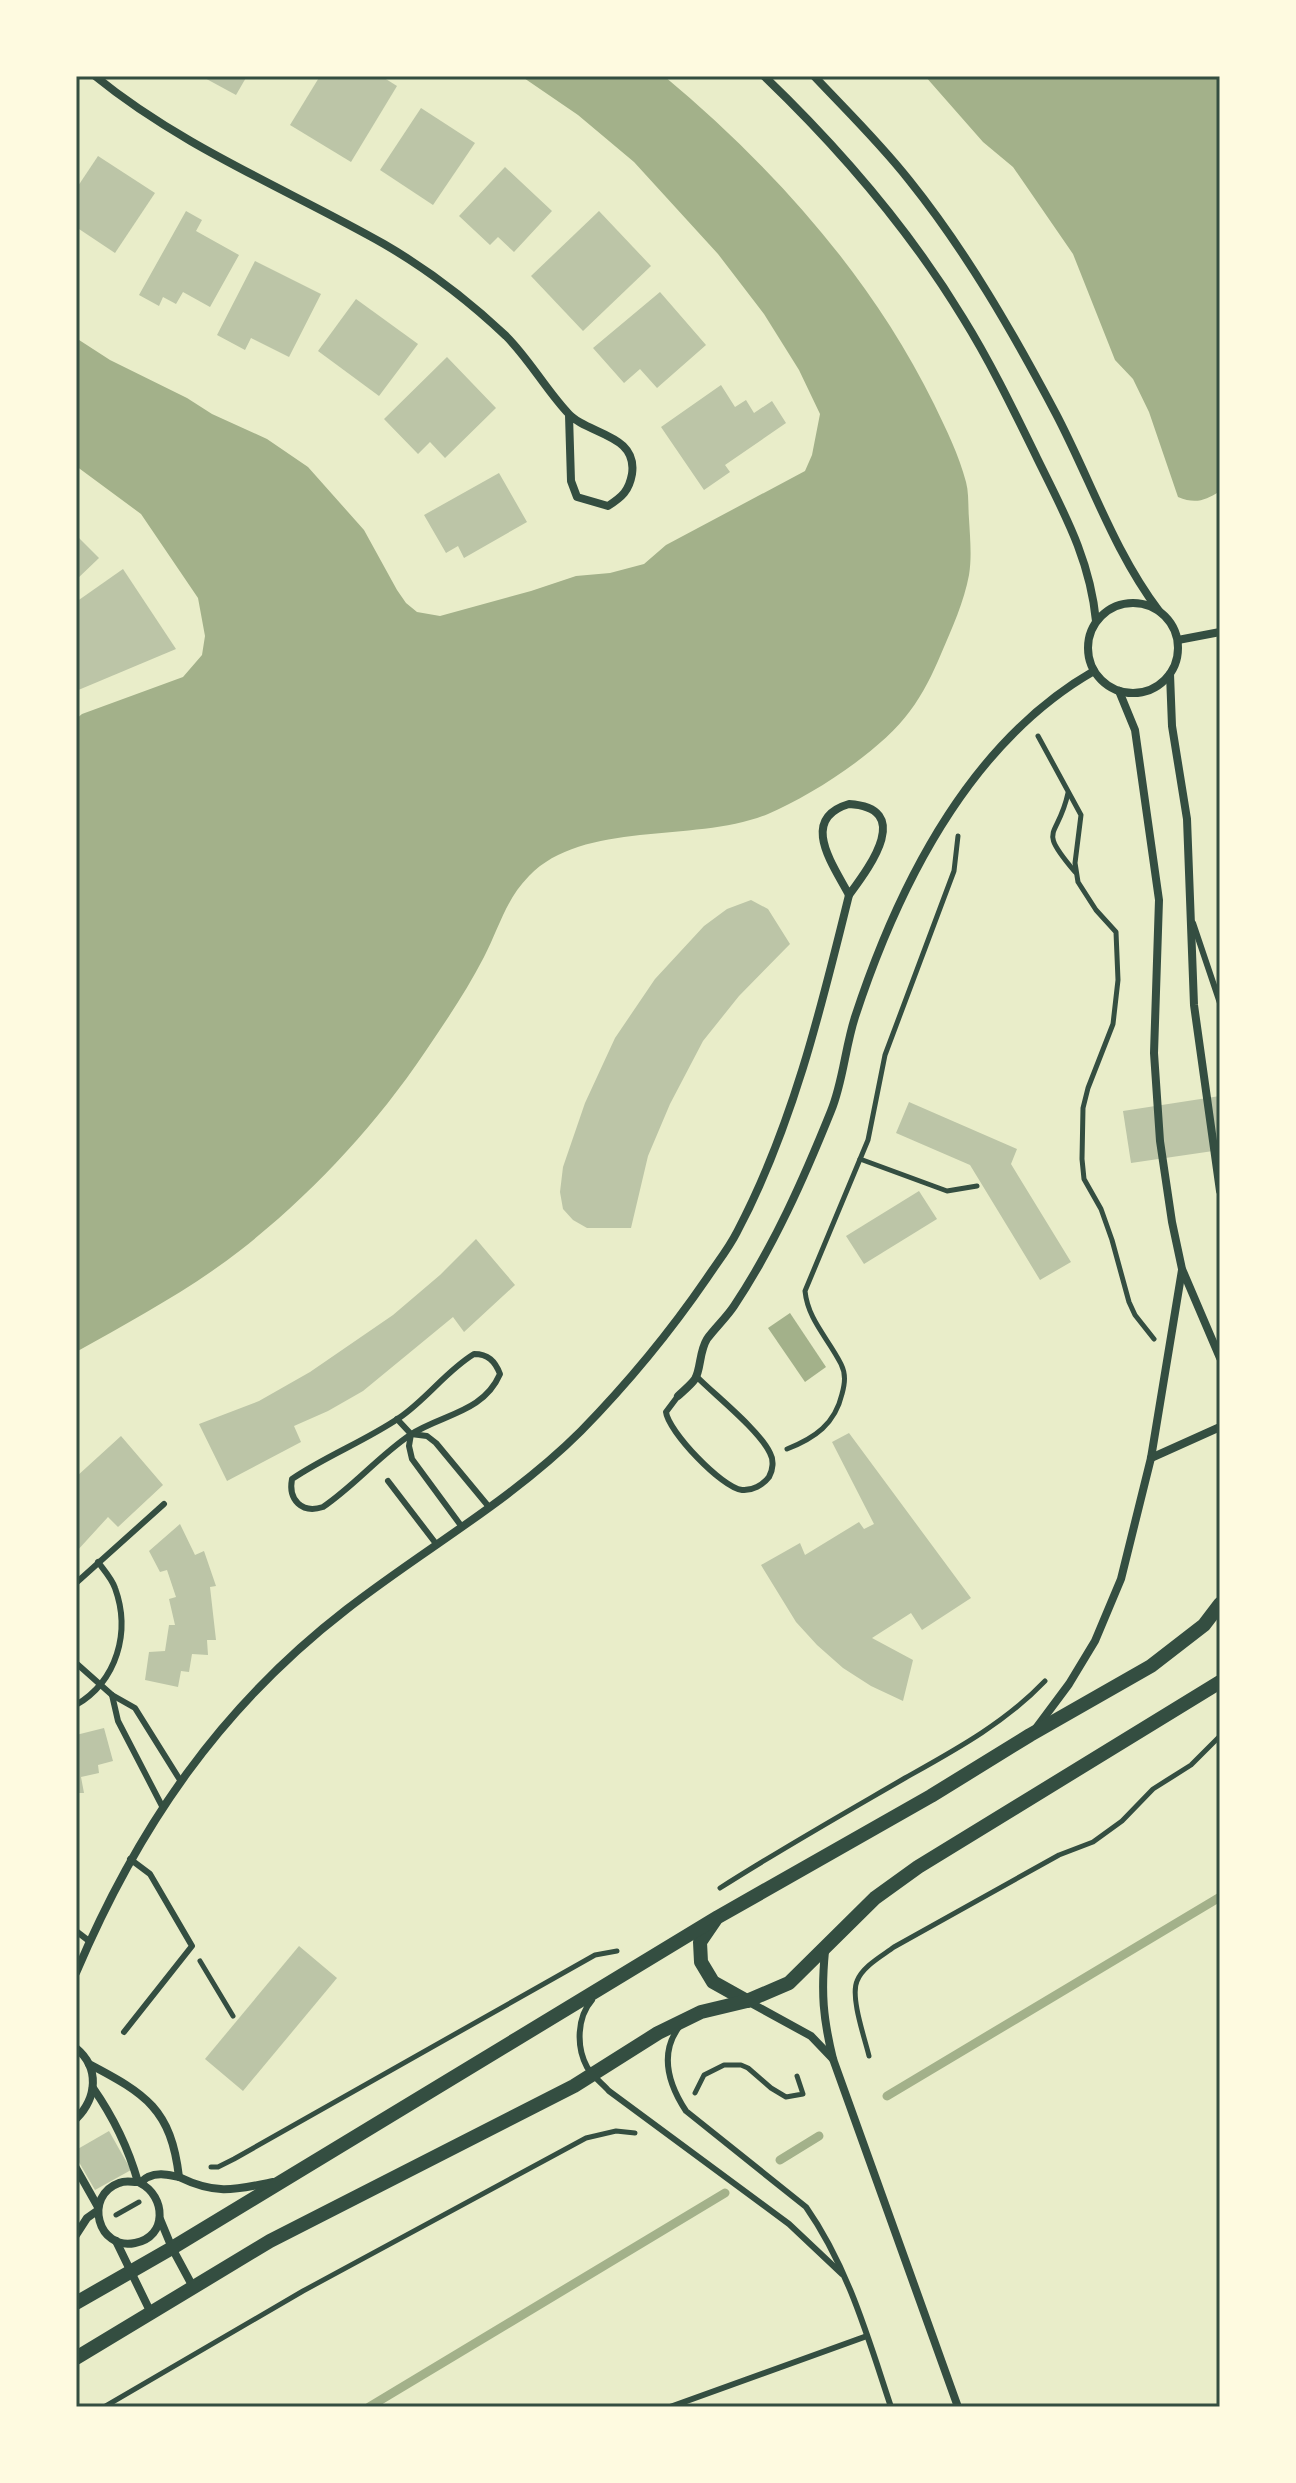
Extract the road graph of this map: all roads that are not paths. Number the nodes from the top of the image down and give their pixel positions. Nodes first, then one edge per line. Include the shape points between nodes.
1 (95, 76) edge
2 (764, 76) edge
3 (814, 76) edge
4 (569, 415) junction
5 (1159, 611) junction
6 (1096, 621) junction
7 (1220, 632) edge
8 (1178, 640) junction
9 (1094, 671) junction
10 (1170, 674) junction
11 (1119, 691) junction
12 (849, 895) junction
13 (1192, 919) junction
14 (1220, 1003) edge
15 (1220, 1191) edge
16 (1182, 1269) junction
17 (1220, 1358) edge
18 (697, 1377) junction
19 (678, 1396) joint
20 (397, 1419) junction
21 (1220, 1427) edge
22 (411, 1434) junction
23 (1151, 1458) junction
24 (388, 1481) dead end
25 (164, 1504) dead end
26 (489, 1507) junction
27 (462, 1527) junction
28 (437, 1545) junction
29 (98, 1562) junction
30 (76, 1583) edge
31 (1220, 1604) edge
32 (76, 1663) edge
33 (1220, 1682) edge
34 (100, 1684) junction
35 (112, 1695) junction
36 (76, 1705) edge
37 (1030, 1735) junction
38 (180, 1780) junction
39 (162, 1806) junction
40 (130, 1859) junction
41 (718, 1917) junction
42 (76, 1931) edge
43 (89, 1941) junction
44 (825, 1945) junction
45 (76, 1973) edge
46 (605, 1985) junction
47 (747, 2001) junction
48 (684, 2021) junction
49 (124, 2032) dead end
50 (76, 2048) edge
51 (833, 2059) junction
52 (89, 2064) junction
53 (593, 2074) junction
54 (93, 2088) junction
55 (76, 2119) edge
56 (76, 2168) edge
57 (179, 2177) junction
58 (281, 2180) junction
59 (139, 2182) junction
60 (98, 2209) junction
61 (160, 2219) junction
62 (76, 2235) edge
63 (116, 2241) junction
64 (172, 2248) junction
65 (130, 2272) junction
66 (847, 2279) junction
67 (193, 2287) junction
68 (76, 2303) edge
69 (151, 2313) junction
70 (867, 2336) junction
71 (76, 2358) edge
72 (670, 2407) edge
73 (891, 2407) edge
74 (958, 2407) edge

1 - 4 street via 151,118 385,245 428,275 507,336
2 - 6 street via 870,189 964,319 1080,546
3 - 5 street via 908,179 955,243 1006,323 1136,581
4 - 4 street via 571,481 577,497 608,506 630,488 630,456 614,437
5 - 6 street via 1147,604 1118,604
5 - 8 street
6 - 9 street via 1087,646
7 - 8 street
8 - 10 street
9 - 11 street
9 - 18 street via 1064,688 999,746 945,820 906,889 865,984 832,1108 780,1228 703,1347
10 - 11 street via 1147,691
10 - 13 street
11 - 16 street via 1135,730 1159,900 1154,1053 1160,1141
12 - 12 street via 878,854 884,835 877,815 860,804 831,813 821,831
12 - 26 street via 783,1131 736,1235 658,1344 580,1431
13 - 14 lane
13 - 15 street via 1194,1005
16 - 17 street
16 - 23 street
18 - 19 street
18 - 19 lane via 763,1442 772,1456 768,1477 756,1488 728,1485 667,1420 666,1412
20 - 22 lane
20 - 22 lane via 474,1354 495,1363 500,1374 482,1399
20 - 22 lane via 292,1479 294,1500 304,1508 323,1507
21 - 23 street
22 - 26 lane via 436,1443
22 - 27 lane via 412,1459
23 - 37 street via 1121,1579 1095,1641
24 - 28 lane
25 - 29 lane
26 - 27 street
27 - 28 street
28 - 38 street via 347,1609 278,1668
29 - 30 lane
29 - 34 lane via 114,1585 122,1614 122,1642
31 - 37 street via 1204,1625 1151,1666
32 - 34 lane
33 - 44 street via 918,1867
34 - 35 lane
34 - 36 lane
35 - 38 lane via 135,1708
35 - 39 lane via 118,1721
37 - 41 street
38 - 39 street
39 - 40 street
40 - 43 street
40 - 49 lane via 150,1874 192,1946
41 - 46 street
41 - 47 street via 700,1942 701,1962 713,1982
42 - 43 lane
43 - 45 street
44 - 47 street via 789,1983
44 - 51 street via 823,2019
46 - 53 lane via 580,2023 587,2067
46 - 58 street
47 - 48 street
47 - 51 street via 811,2036
48 - 53 street
48 - 66 lane via 670,2040 668,2054 668,2074 680,2102 806,2207
50 - 52 street
51 - 74 street
52 - 54 street
52 - 57 street via 148,2099 167,2126
53 - 66 lane via 789,2224
53 - 67 street via 270,2241
54 - 55 street via 91,2100
54 - 59 street via 128,2146
56 - 60 street
57 - 58 street via 211,2190 230,2191
57 - 59 street via 161,2174
58 - 64 street
59 - 60 street via 108,2189
59 - 61 street via 154,2192
60 - 62 street
60 - 63 street via 100,2224
61 - 63 street via 143,2241
61 - 64 street
63 - 65 street
64 - 65 street
64 - 67 street
65 - 68 street
65 - 69 street
66 - 70 lane
67 - 69 street
69 - 71 street
70 - 72 lane
70 - 73 lane

